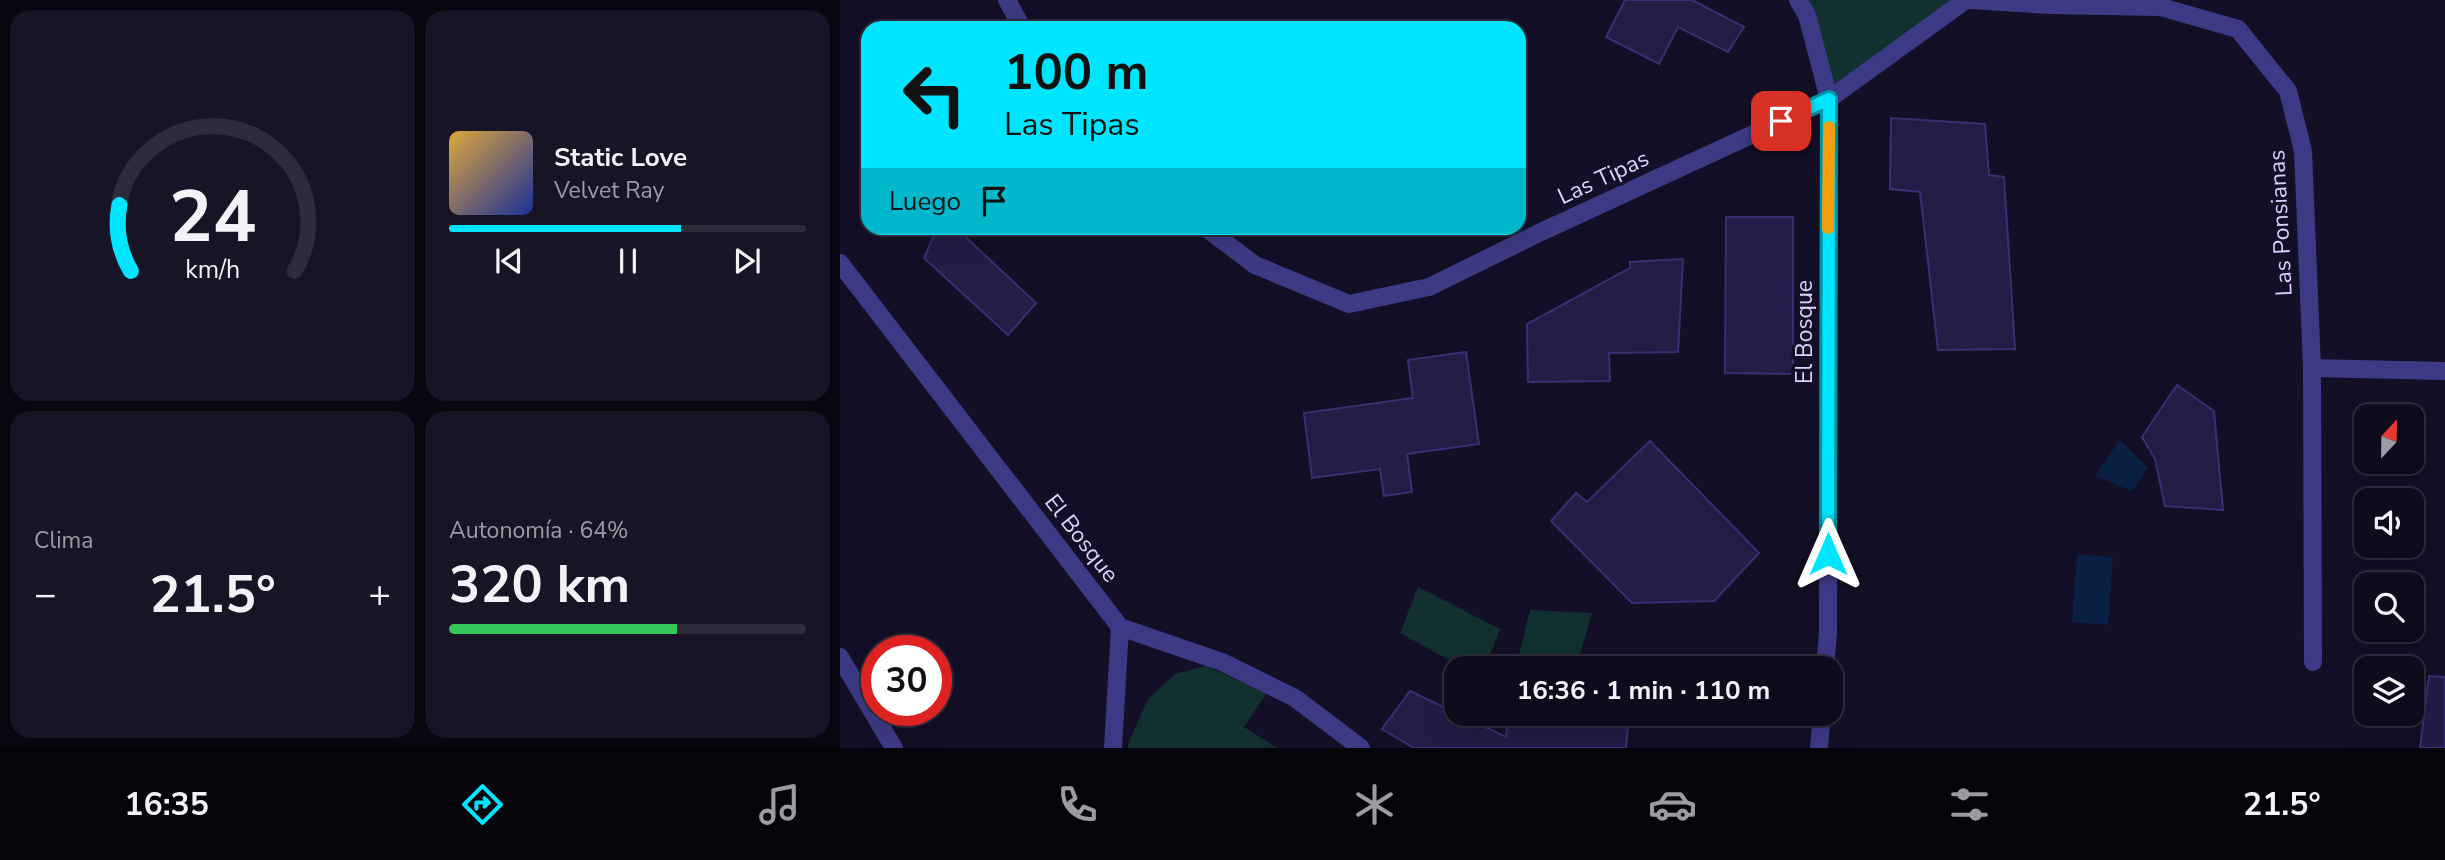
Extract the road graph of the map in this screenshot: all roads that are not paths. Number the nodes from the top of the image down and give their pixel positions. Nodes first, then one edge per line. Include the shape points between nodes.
1 (1007, 0) edge
2 (1798, 0) edge
3 (1968, 0) edge
4 (1018, 21) edge
5 (1829, 99) junction
6 (1215, 235) edge
7 (840, 263) edge
8 (2312, 368) junction
9 (2445, 370) edge
10 (1120, 627) junction
11 (1826, 656) edge
12 (840, 657) edge
13 (2313, 662) dead end
14 (1821, 726) edge
15 (894, 748) edge
16 (1113, 748) edge
17 (1361, 748) edge
18 (1819, 748) edge

1 - 4 street
2 - 5 street, El Bosque via 1807,15
3 - 5 street, Las Tipas
3 - 8 street, Las Ponsianas via 2161,7 2238,29 2288,92 2303,151
5 - 6 street, Las Tipas via 1429,287 1349,304 1255,265
5 - 11 street, El Bosque
7 - 10 street, El Bosque
8 - 9 street
8 - 13 street, Las Ponsianas
10 - 16 street
10 - 17 street via 1222,662 1295,698
12 - 15 street
14 - 18 street

